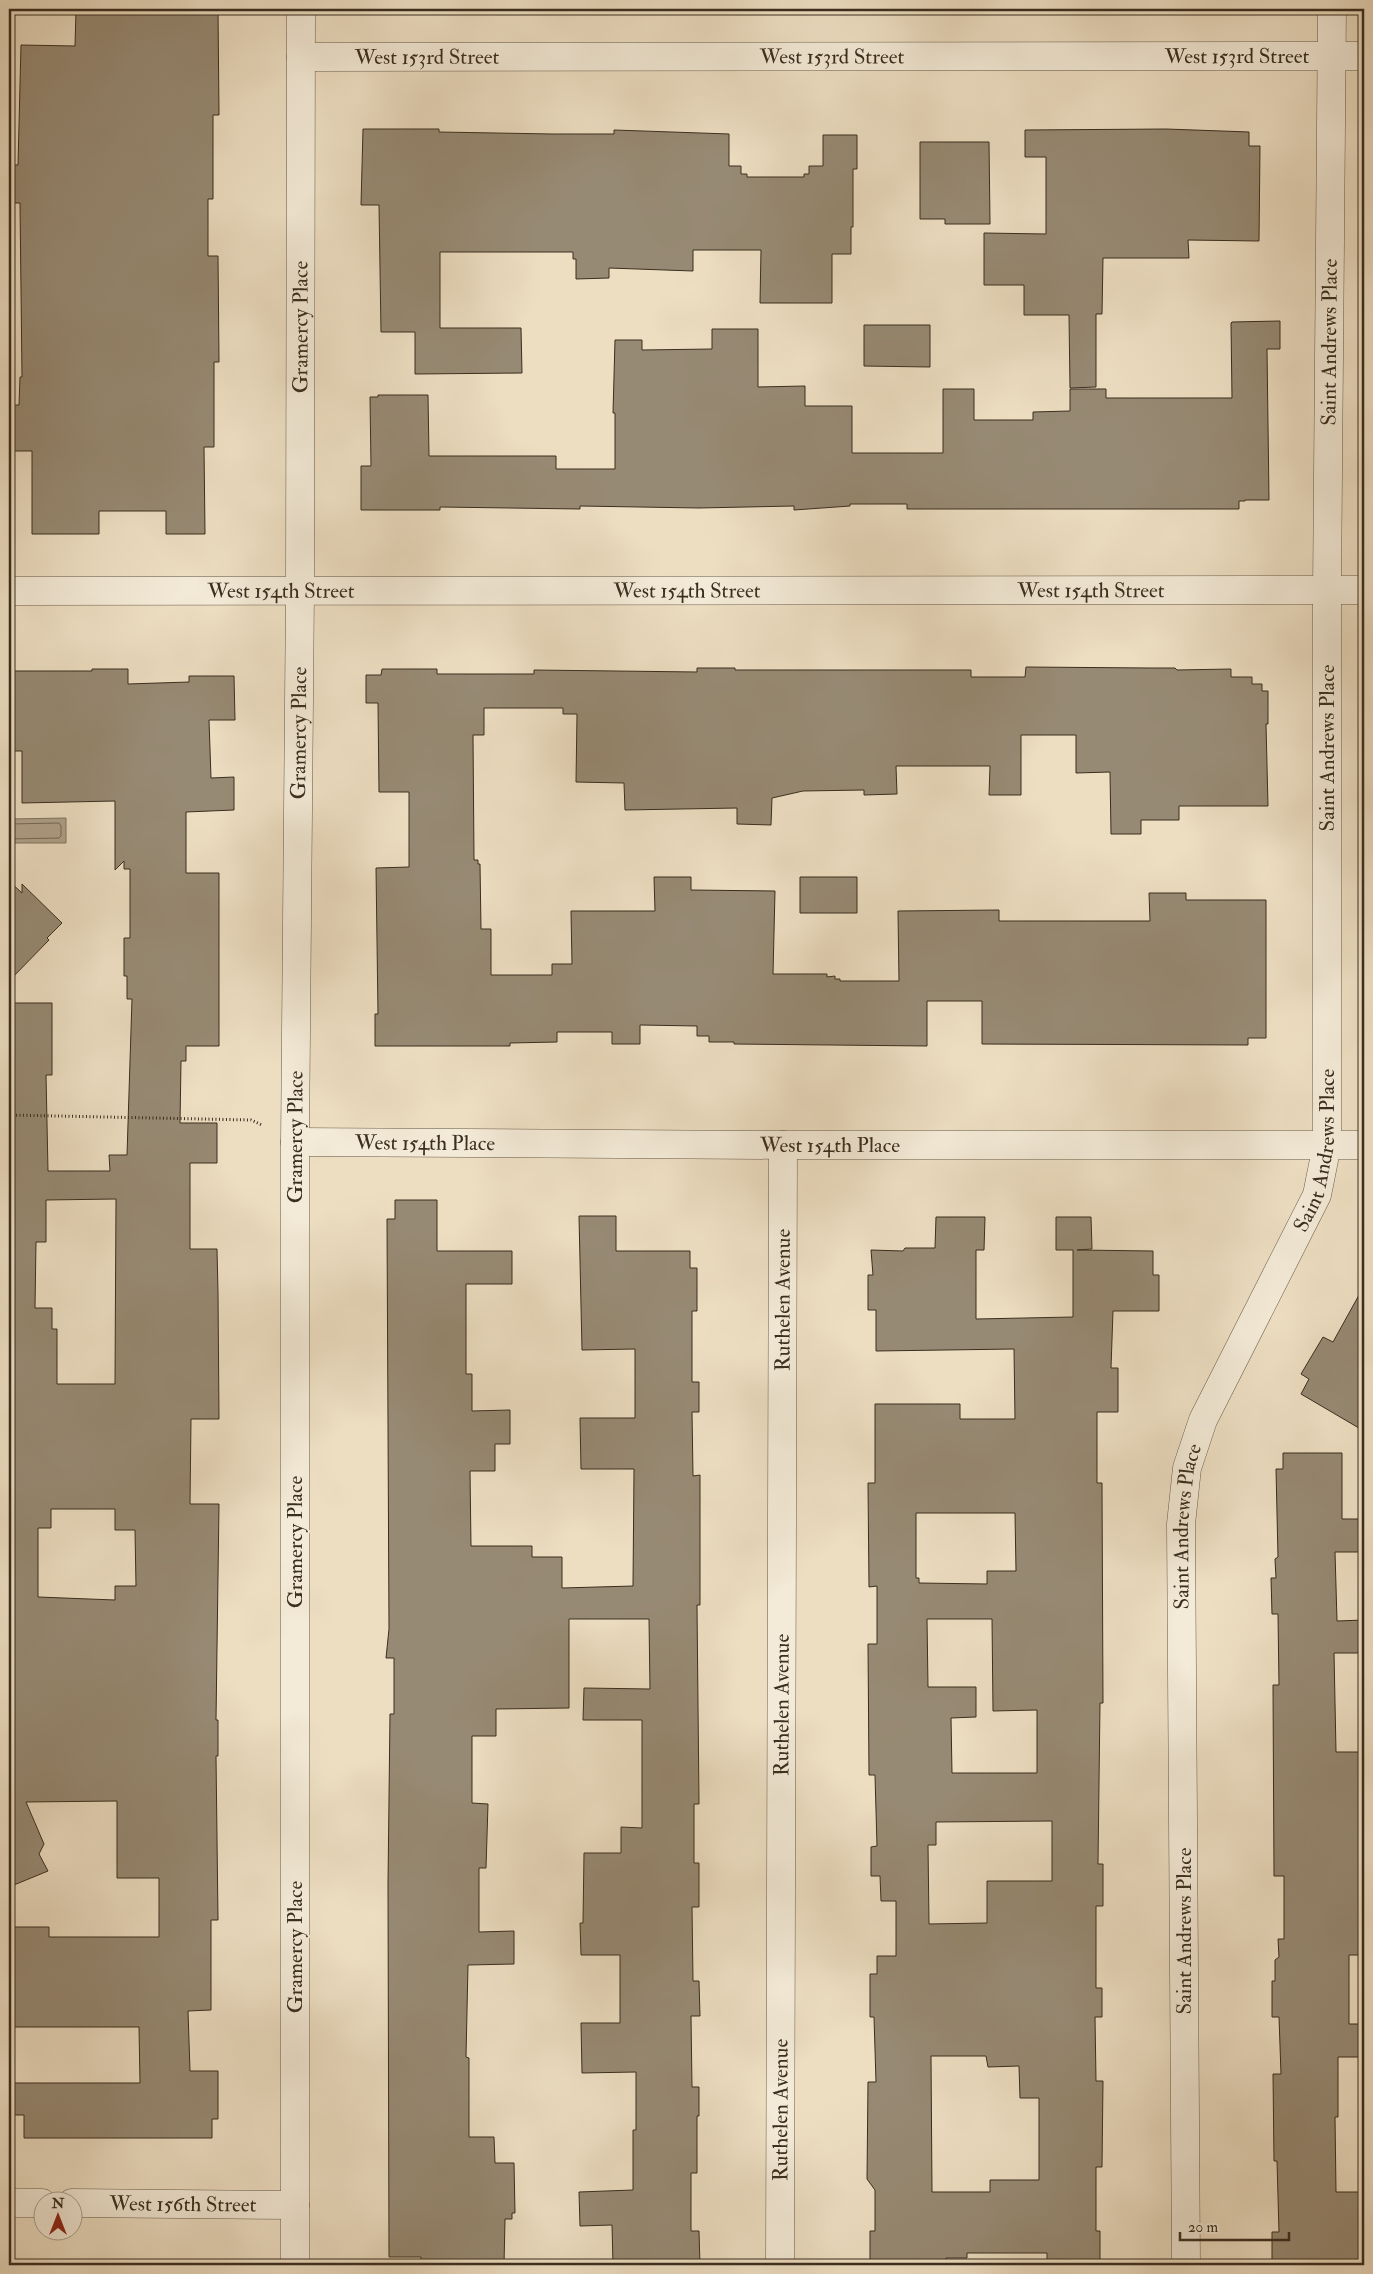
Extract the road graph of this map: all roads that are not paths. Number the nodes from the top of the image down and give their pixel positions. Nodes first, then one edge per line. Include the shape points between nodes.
1 (301, 9) edge
2 (1332, 9) edge
3 (1332, 56) junction
4 (1364, 56) edge
5 (301, 57) junction
6 (1328, 590) junction
7 (1364, 590) edge
8 (9, 591) edge
9 (300, 591) junction
10 (295, 1142) junction
11 (783, 1145) junction
12 (1327, 1145) junction
13 (1364, 1145) edge
14 (9, 2203) edge
15 (32, 2203) edge
16 (82, 2203) edge
17 (295, 2205) junction
18 (295, 2265) edge
19 (780, 2265) edge
20 (1186, 2265) edge

1 - 5 street, Gramercy Place
2 - 3 street, Saint Andrews Place
3 - 4 street, West 153rd Street
3 - 5 street, West 153rd Street
3 - 6 street, Saint Andrews Place
5 - 9 street, Gramercy Place
6 - 7 street, West 154th Street
6 - 9 street, West 154th Street
6 - 12 street, Saint Andrews Place
8 - 9 street, West 154th Street
9 - 10 street, Gramercy Place
10 - 11 street, West 154th Place
10 - 17 street, Gramercy Place
11 - 12 street, West 154th Place
11 - 19 street, Ruthelen Avenue
12 - 13 street, West 154th Place
12 - 20 street, Saint Andrews Place via 1317,1195 1203,1420 1187,1468 1180,1524
14 - 15 street
16 - 17 street, West 156th Street
17 - 18 street, Gramercy Place

